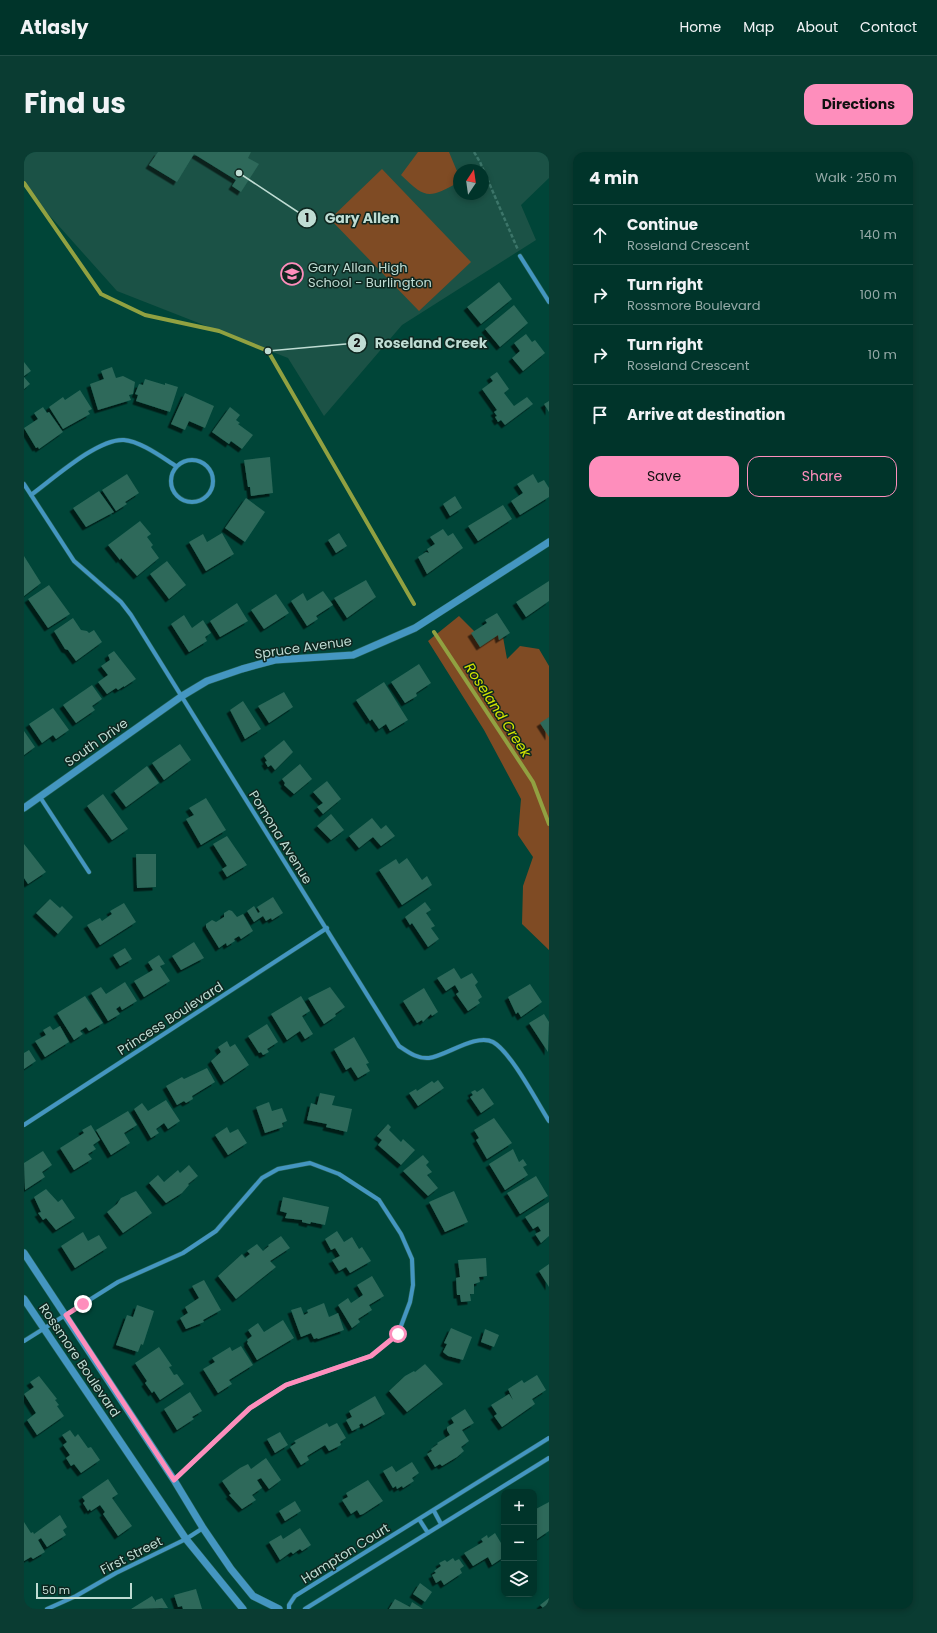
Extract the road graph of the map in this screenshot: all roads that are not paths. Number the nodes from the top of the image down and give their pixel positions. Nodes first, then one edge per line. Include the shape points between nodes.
1 (520, 256) road end
2 (549, 302) edge
3 (176, 466) junction
4 (24, 484) edge
5 (31, 495) junction
6 (549, 542) edge
7 (182, 696) junction
8 (40, 796) junction
9 (24, 808) edge
10 (88, 872) dead end
11 (327, 928) junction
12 (549, 1121) edge
13 (24, 1125) edge
14 (24, 1253) edge
15 (24, 1299) edge
16 (66, 1315) junction
17 (44, 1328) junction
18 (24, 1341) edge
19 (549, 1438) edge
20 (549, 1458) edge
21 (174, 1480) junction
22 (434, 1511) junction
23 (419, 1519) junction
24 (441, 1524) junction
25 (203, 1528) junction
26 (428, 1533) junction
27 (186, 1539) junction
28 (47, 1609) edge
29 (243, 1609) edge
30 (279, 1609) edge
31 (289, 1609) edge
32 (305, 1609) edge

1 - 2 street
3 - 3 street via 170,480 174,494 187,503 202,501 212,490 213,475 204,463 189,460
3 - 5 street via 144,447 126,440 113,441 95,448
4 - 5 street, Pomona Avenue
5 - 7 street, Pomona Avenue via 74,561 121,602 131,615
6 - 7 street, Spruce Avenue via 415,628 353,655 275,660 207,681
7 - 8 street, South Drive
7 - 11 street, Pomona Avenue
8 - 9 street, South Drive
8 - 10 street
11 - 12 street, Pomona Avenue via 398,1046 413,1056 429,1058 474,1041 492,1041 505,1052
11 - 13 street, Princess Boulevard
14 - 16 street, Rossmore Boulevard
15 - 17 street, Rossmore Boulevard
16 - 17 street
16 - 21 street, Rossmore Boulevard
16 - 21 street via 118,1282 183,1253 216,1231 262,1178 278,1169 310,1163 339,1174 379,1200 401,1234 412,1259 413,1285 410,1302 398,1334 371,1356 286,1385 250,1408
17 - 18 street
17 - 27 street, Rossmore Boulevard
19 - 22 street, Hampton Court
20 - 24 street, Hampton Court
21 - 25 street, Rossmore Boulevard
22 - 23 street, Hampton Court
22 - 24 street
23 - 26 street
23 - 31 street, Hampton Court via 295,1596
24 - 26 street, Hampton Court
25 - 27 street, First Street
25 - 30 street, Rossmore Boulevard via 253,1596
26 - 32 street, Hampton Court
27 - 28 street, First Street via 116,1572 76,1596
27 - 29 street, Rossmore Boulevard

